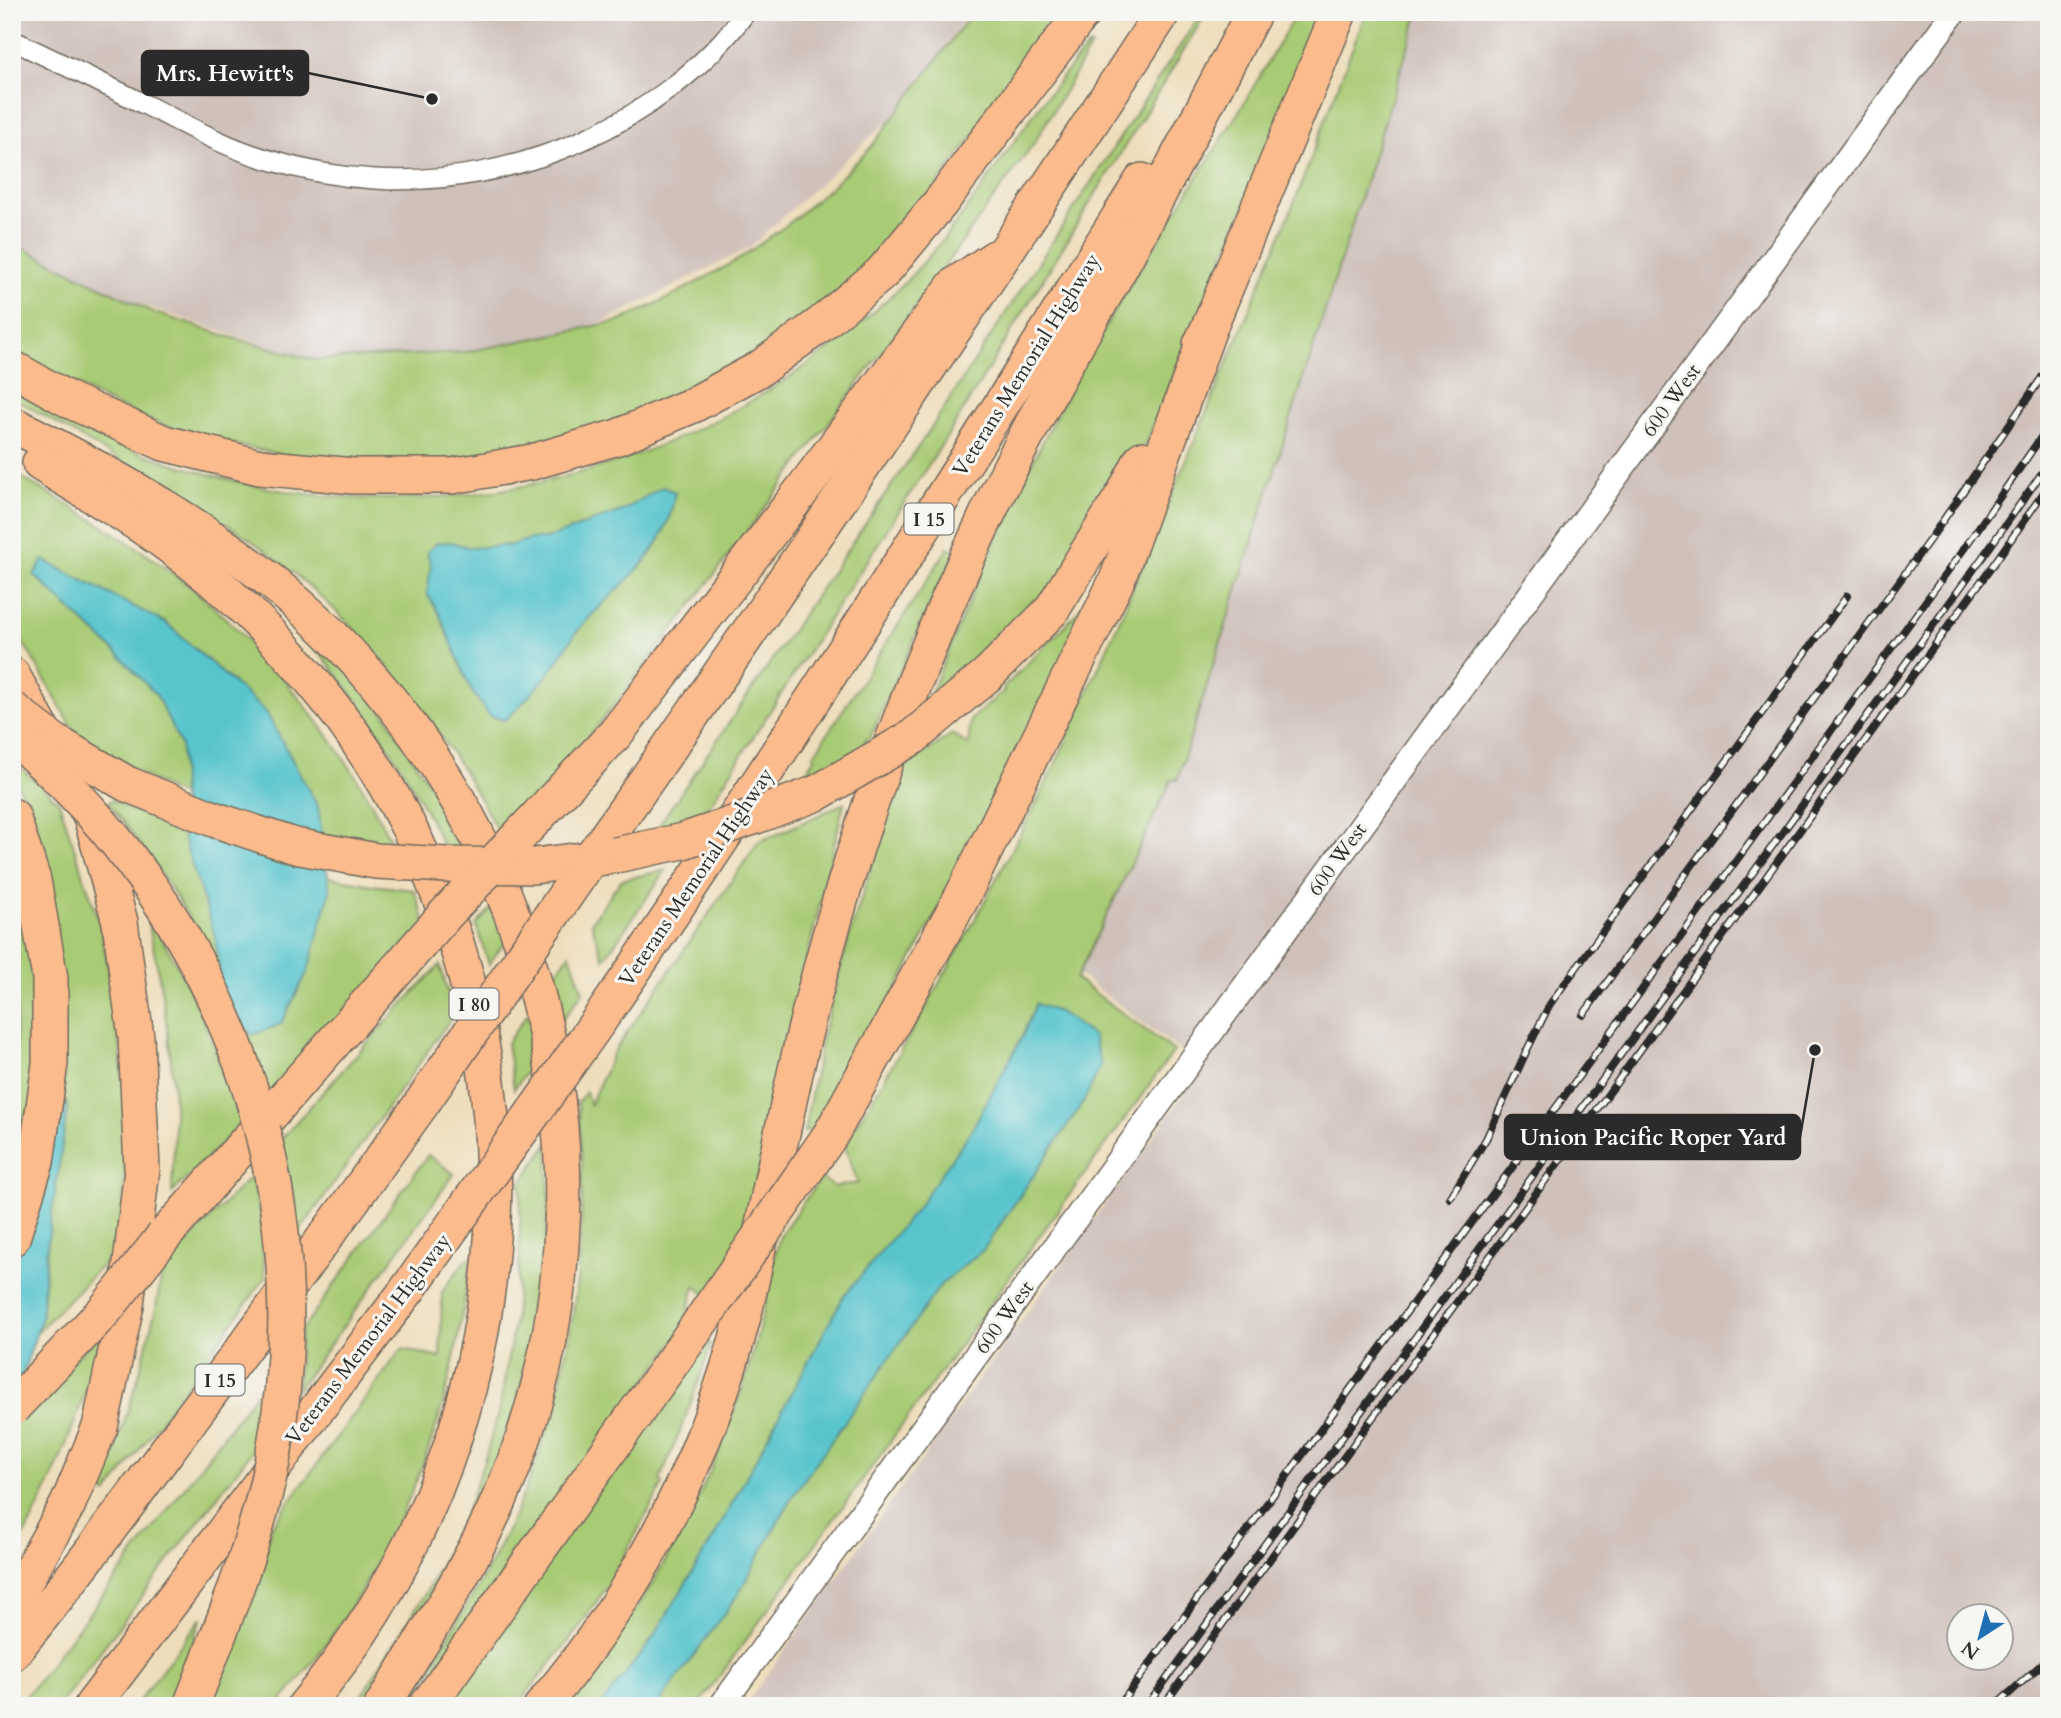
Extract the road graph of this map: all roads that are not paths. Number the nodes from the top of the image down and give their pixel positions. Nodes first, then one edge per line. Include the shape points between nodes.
1 (746, 12) edge
2 (1083, 12) edge
3 (1163, 12) edge
4 (1248, 12) edge
5 (1254, 12) edge
6 (1339, 12) edge
7 (1954, 12) edge
8 (12, 40) edge
9 (1009, 248) junction
10 (1211, 323) junction
11 (12, 368) edge
12 (12, 424) edge
13 (12, 446) edge
14 (12, 675) edge
15 (12, 709) edge
16 (12, 736) edge
17 (12, 816) edge
18 (164, 1236) junction
19 (12, 1238) edge
20 (12, 1385) edge
21 (12, 1408) edge
22 (440, 1479) junction
23 (12, 1604) edge
24 (12, 1653) edge
25 (92, 1706) edge
26 (191, 1706) edge
27 (306, 1706) edge
28 (338, 1706) edge
29 (382, 1706) edge
30 (427, 1706) edge
31 (542, 1706) edge
32 (721, 1706) edge

1 - 8 street via 702,61 664,93 586,140 530,160 424,179 328,174 263,158 216,140
2 - 11 highway via 883,273 759,369 618,437 532,462 452,476 353,476 260,467 164,443
3 - 9 highway, I 15
4 - 25 highway, Veterans Memorial Highway / I 15, bridge via 891,581 600,1018 408,1289
5 - 31 highway via 1047,395 935,632 876,787 838,905 806,1026 736,1343 706,1435 671,1513 634,1579
6 - 10 highway
7 - 32 street, 600 West
9 - 18 highway, bridge via 955,285 616,733 445,915
9 - 24 highway, I 15, bridge via 771,601 422,1103 121,1513
10 - 15 highway, bridge via 1125,492 1051,611 988,674 913,737 817,793 683,841 534,866 376,861 295,846 127,784 55,742
10 - 30 highway, bridge via 1116,580 963,895 831,1134
12 - 29 highway via 212,538 282,590 337,641 407,722 461,804 497,875 530,966 549,1042 564,1181 549,1343 524,1436 488,1525
13 - 22 highway, I 80 via 167,544 264,628 328,701 366,754 398,809 440,899 476,1013 490,1104 493,1245 486,1309 465,1402
14 - 23 highway via 91,816 121,922 136,1037 142,1169 126,1305 100,1427 68,1504
16 - 26 highway, bridge via 116,839 184,938 233,1039 255,1102 273,1177 285,1288 277,1430 252,1540
17 - 19 highway via 33,880 50,978 50,1063 36,1162
18 - 20 highway, bridge
18 - 21 highway, bridge via 105,1310
22 - 27 highway, I 80 via 385,1593
22 - 28 highway via 424,1558

